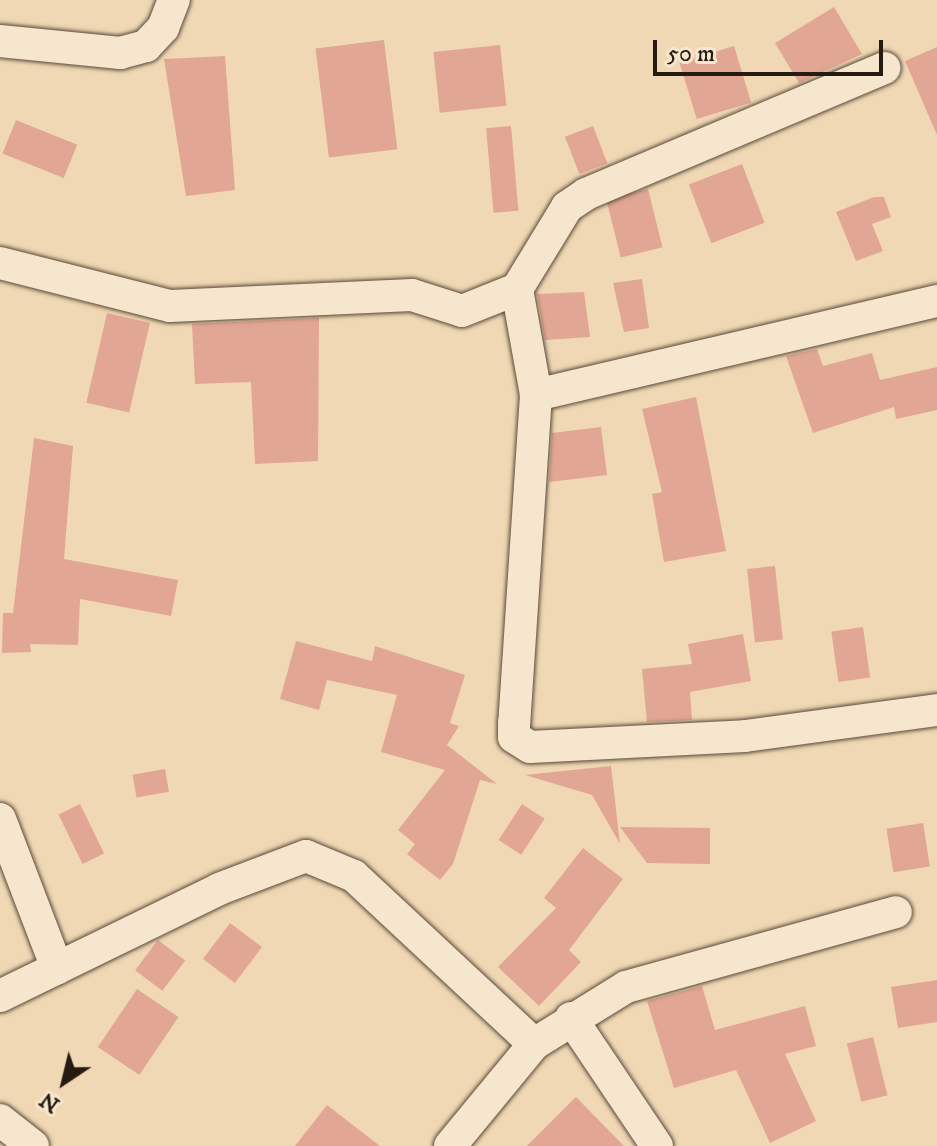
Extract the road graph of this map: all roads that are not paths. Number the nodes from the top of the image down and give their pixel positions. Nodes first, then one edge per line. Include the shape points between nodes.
1 (174, 0) edge
2 (0, 41) edge
3 (884, 68) dead end
4 (0, 263) edge
5 (517, 289) junction
6 (937, 301) edge
7 (536, 395) junction
8 (937, 710) edge
9 (0, 819) edge
10 (896, 912) dead end
11 (57, 968) junction
12 (0, 996) edge
13 (571, 1018) junction
14 (534, 1044) junction
15 (0, 1120) edge
16 (33, 1146) edge
17 (450, 1146) edge
18 (657, 1146) edge

1 - 2 street via 163,28 146,46 120,53
3 - 5 street via 586,194 567,207
4 - 5 street via 170,306 412,295 462,311
5 - 7 street
6 - 7 street
7 - 8 street via 514,737 530,747 745,736
9 - 11 street
10 - 13 street via 667,973
11 - 12 street
11 - 14 street via 219,889 306,856 354,876
13 - 14 street
13 - 18 street
14 - 17 street
15 - 16 street

